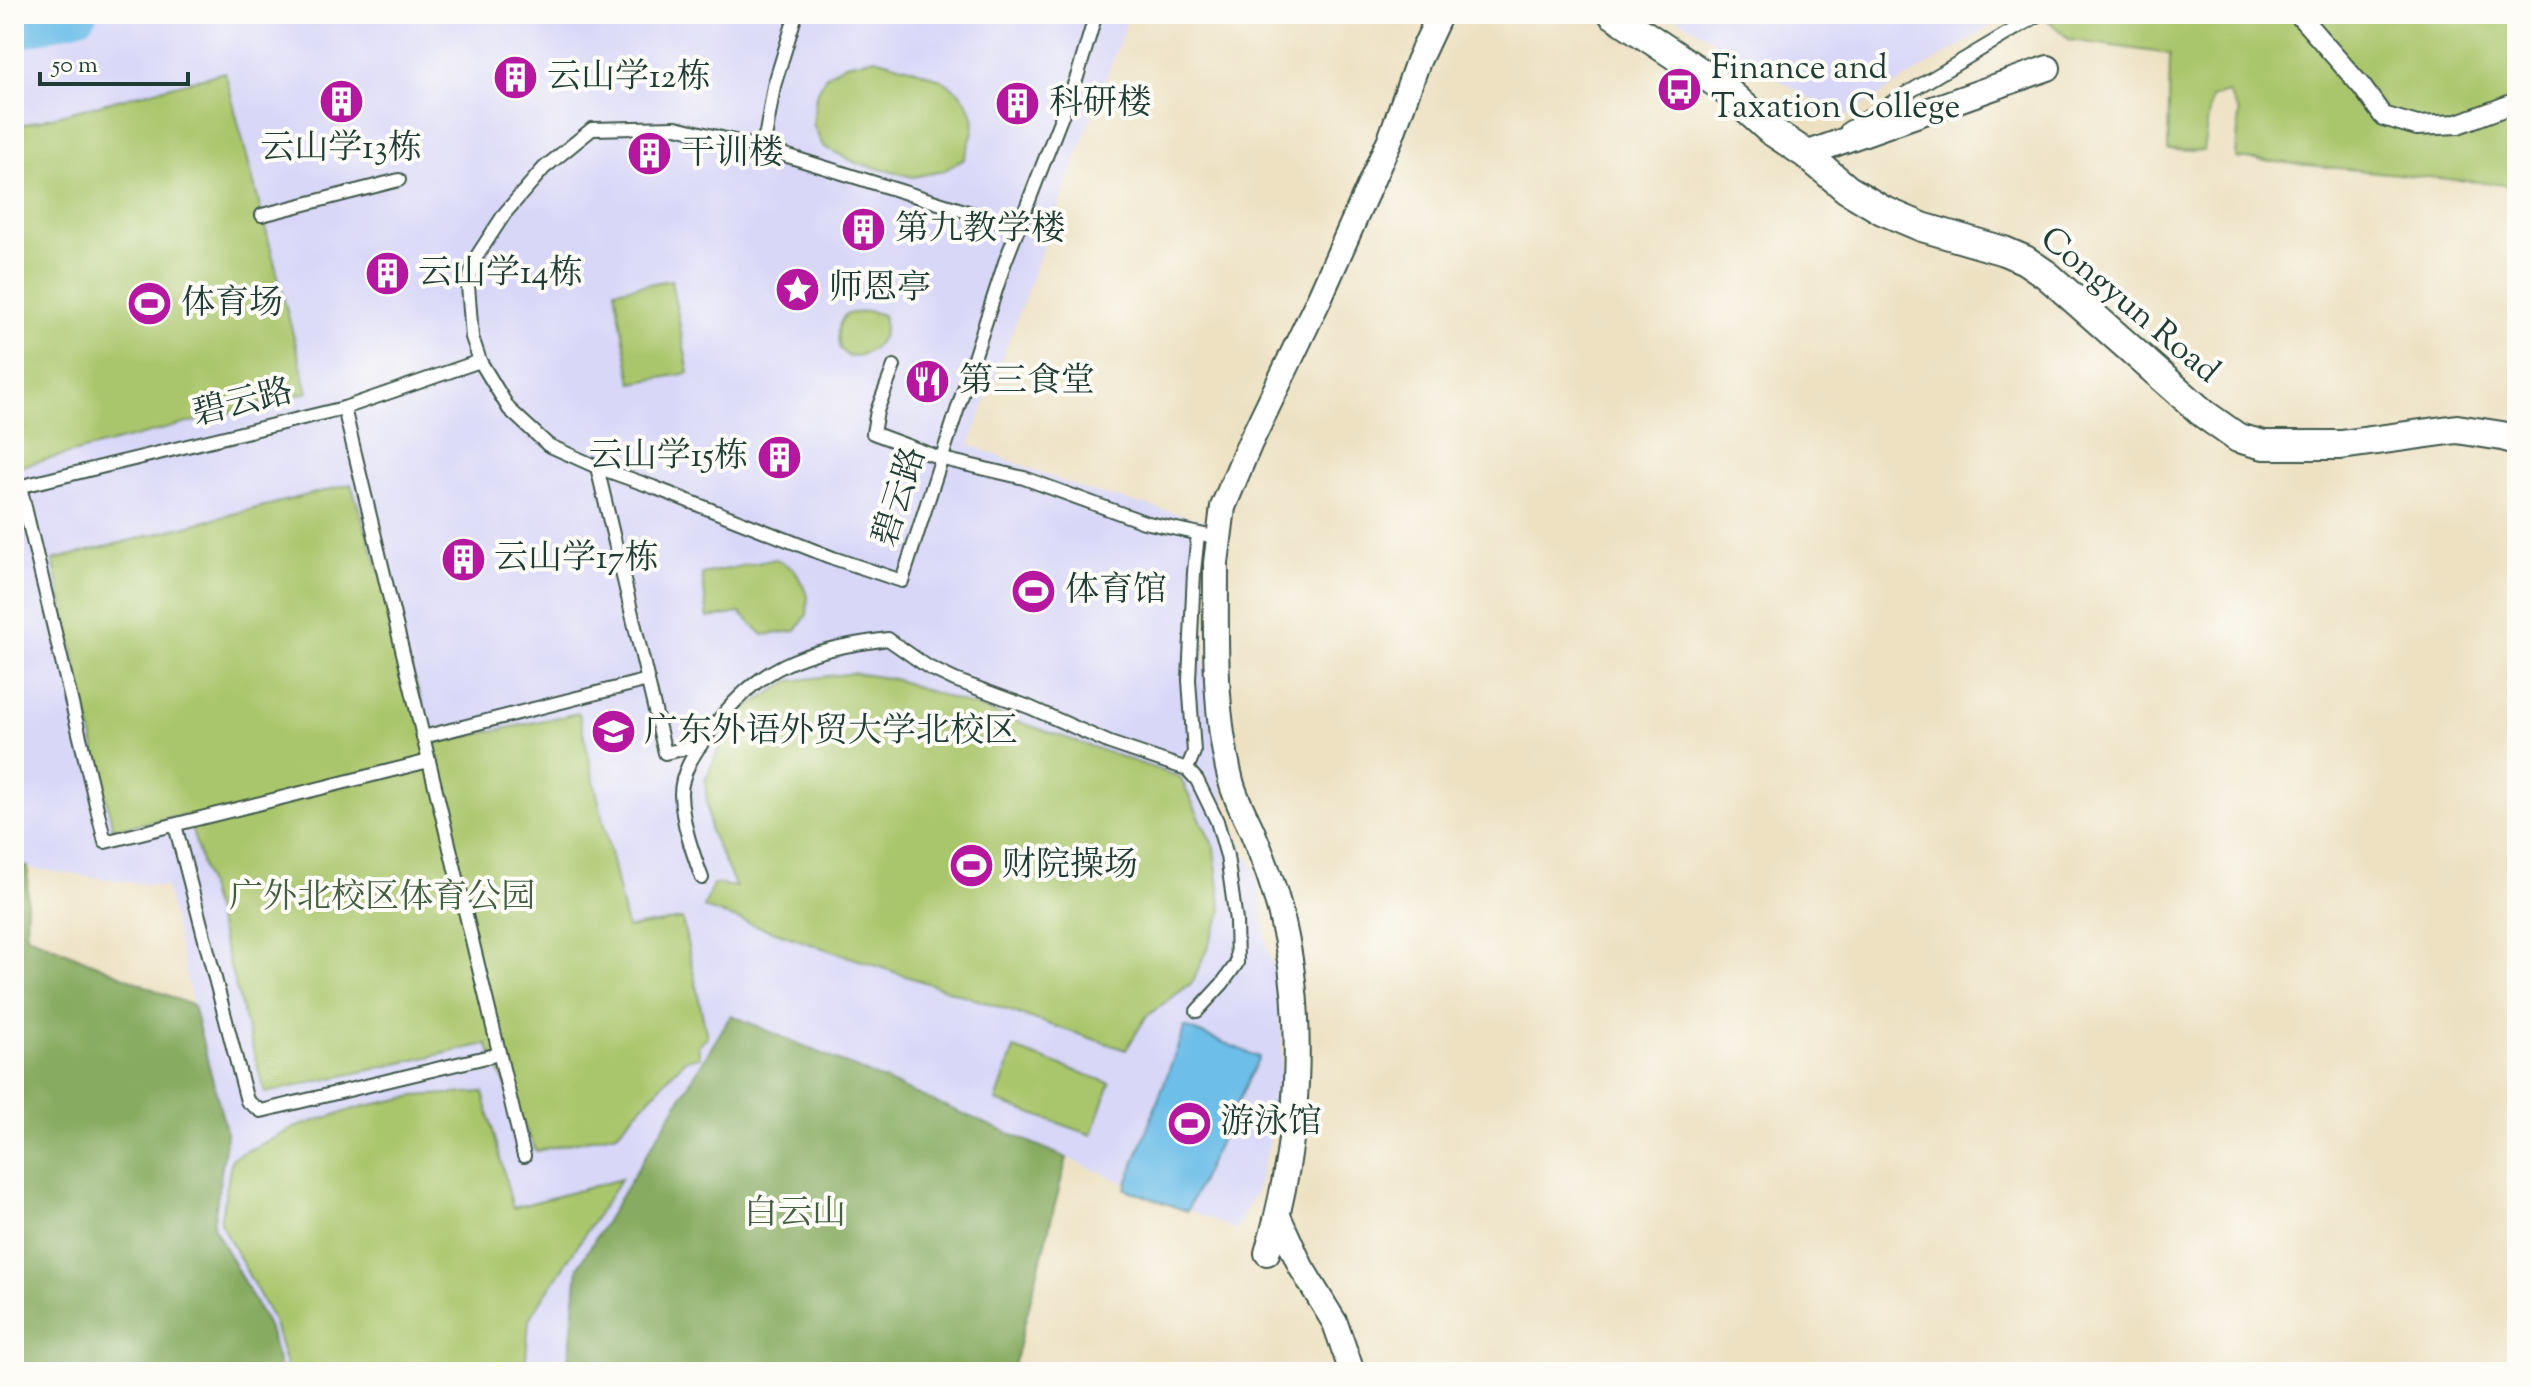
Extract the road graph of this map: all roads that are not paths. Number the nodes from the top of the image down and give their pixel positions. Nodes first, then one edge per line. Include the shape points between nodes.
1 (796, 14) edge
2 (1096, 14) edge
3 (1440, 14) edge
4 (1613, 14) edge
5 (2040, 14) edge
6 (2298, 14) edge
7 (2048, 68) dead end
8 (2517, 102) edge
9 (759, 147) junction
10 (1806, 154) junction
11 (399, 180) dead end
12 (262, 215) dead end
13 (1019, 228) junction
14 (480, 361) junction
15 (894, 366) dead end
16 (344, 408) junction
17 (2517, 440) edge
18 (943, 459) junction
19 (597, 467) junction
20 (17, 487) edge
21 (1209, 536) junction
22 (648, 680) junction
23 (423, 737) junction
24 (701, 745) junction
25 (429, 761) junction
26 (1187, 769) junction
27 (175, 825) junction
28 (702, 878) dead end
29 (1197, 1011) dead end
30 (499, 1054) junction
31 (524, 1156) dead end
32 (1278, 1216) junction
33 (1267, 1253) dead end
34 (1352, 1372) edge

1 - 9 lane
2 - 13 lane, 碧云路
3 - 21 street via 1391,137
4 - 10 street, Congyun Road via 1721,86
5 - 10 lane
6 - 8 street via 2383,116 2417,126 2458,124
7 - 10 street
9 - 13 lane, 碧云路
9 - 14 lane, 碧云路 via 676,127 592,129 544,168 475,259 468,285 472,337
10 - 17 street, Congyun Road via 1882,210 2025,260 2238,438 2264,445 2328,445 2457,429
11 - 12 lane
13 - 18 lane, 碧云路
14 - 16 lane, 碧云路
14 - 19 lane, 碧云路 via 509,409 548,445
15 - 18 lane via 873,433
16 - 20 lane, 碧云路
16 - 23 lane
18 - 19 lane, 碧云路 via 902,581
18 - 21 lane via 1024,478 1144,522
19 - 22 lane
20 - 27 lane via 105,842
21 - 26 lane via 1194,572 1189,680 1194,752
21 - 32 street via 1216,563 1220,718 1231,782 1264,858 1280,912 1296,1014 1296,1089
22 - 23 lane
22 - 24 lane via 665,753
23 - 25 lane
24 - 26 lane via 737,697 777,668 809,654 888,639 955,680
24 - 28 lane via 687,767 681,793 689,843
25 - 27 lane
25 - 30 lane
26 - 29 lane via 1217,821 1236,921 1237,963
27 - 30 lane via 247,1101 261,1111
30 - 31 lane
32 - 33 street
32 - 34 street via 1335,1323

